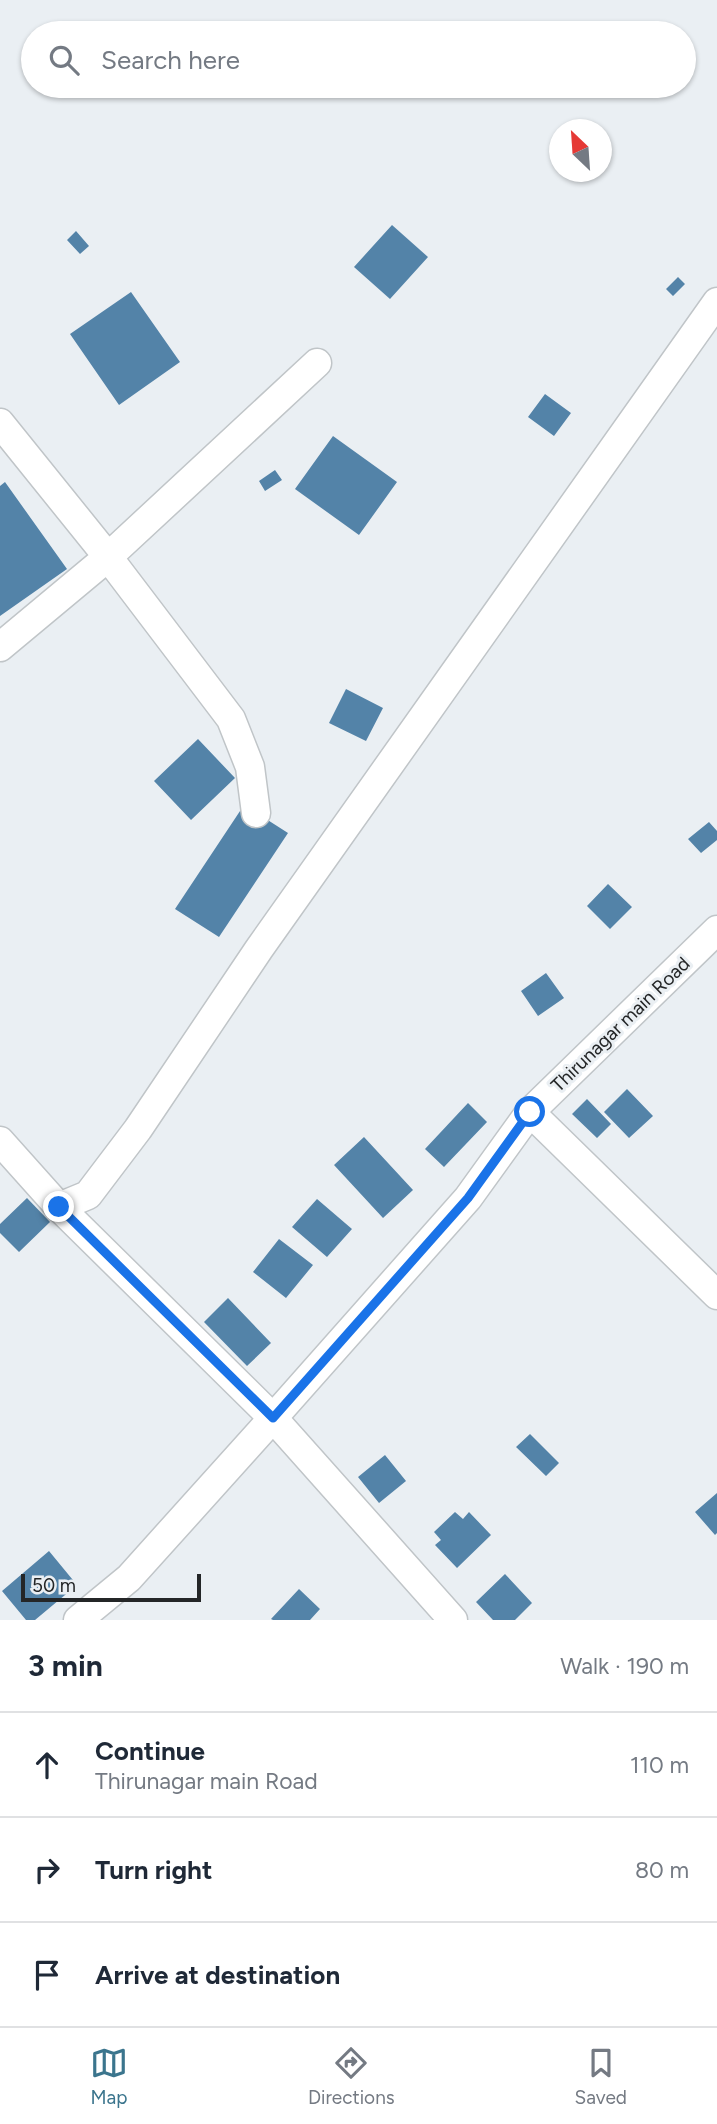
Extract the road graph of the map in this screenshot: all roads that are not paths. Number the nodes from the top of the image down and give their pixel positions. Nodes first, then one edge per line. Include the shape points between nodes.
1 (717, 302) edge
2 (317, 363) dead end
3 (0, 423) edge
4 (108, 557) junction
5 (0, 647) edge
6 (256, 813) dead end
7 (717, 930) edge
8 (530, 1112) junction
9 (0, 1141) edge
10 (59, 1207) junction
11 (717, 1295) edge
12 (273, 1418) junction
13 (78, 1620) edge
14 (453, 1620) edge

1 - 10 street via 259,949 138,1129 88,1195
2 - 4 street
3 - 4 street
4 - 5 street
4 - 6 street via 232,719 250,766
7 - 8 street, Thirunagar main Road
8 - 11 street
8 - 12 street, Thirunagar main Road via 468,1198
9 - 10 street
10 - 12 street
12 - 13 street, Thirunagar main Road via 130,1578
12 - 14 street

